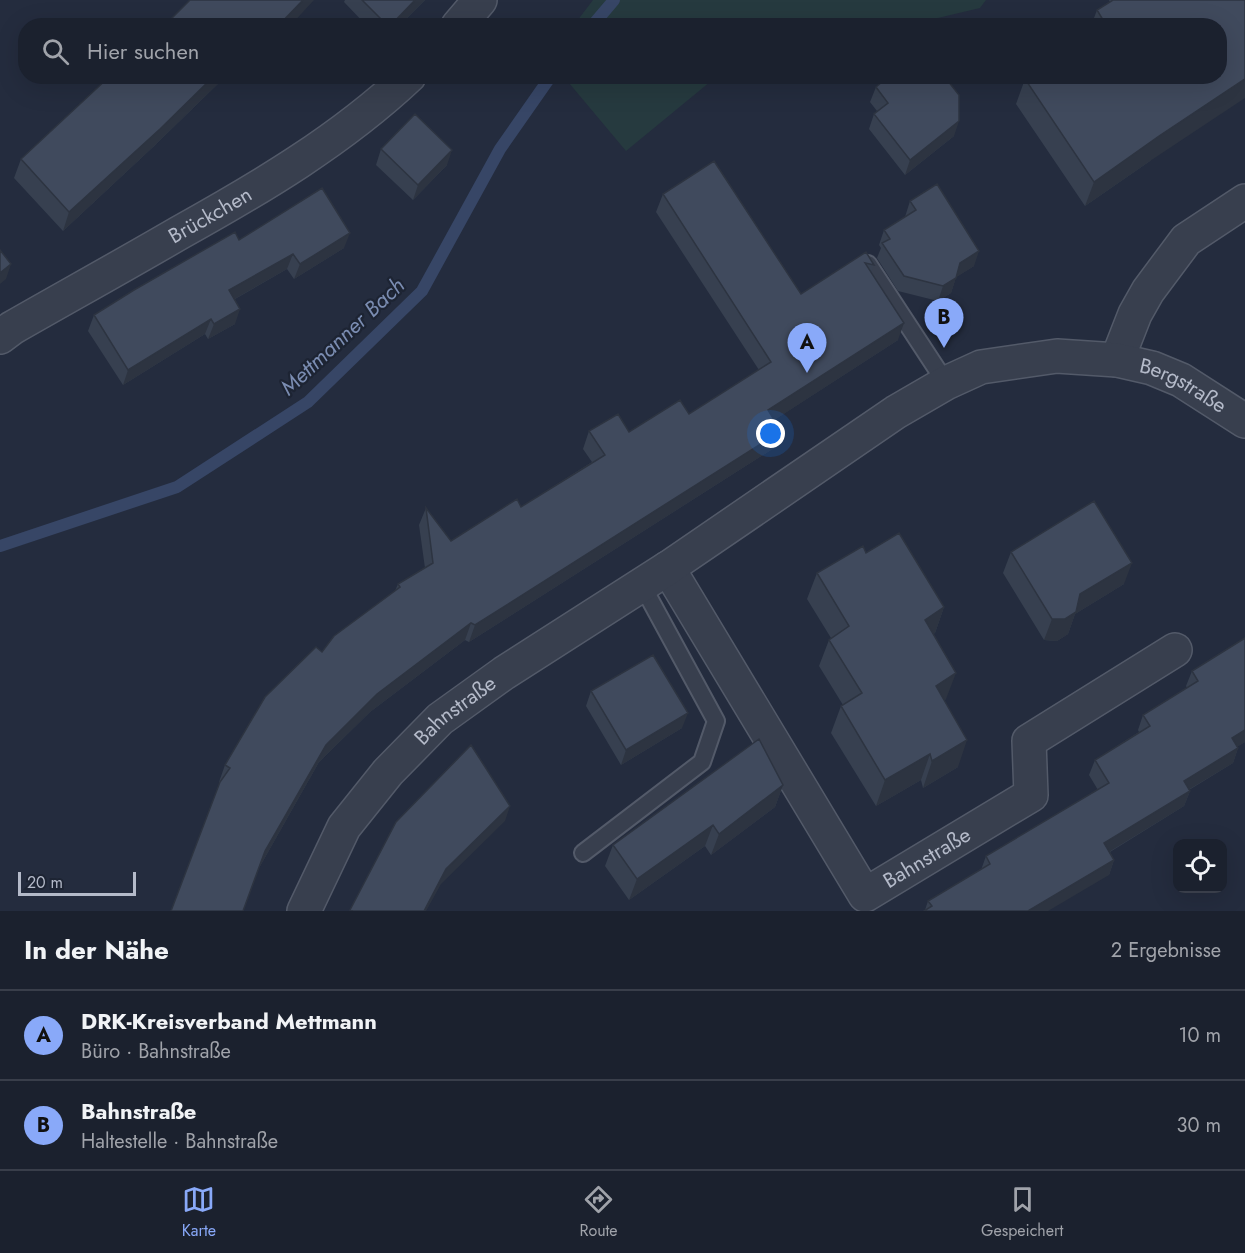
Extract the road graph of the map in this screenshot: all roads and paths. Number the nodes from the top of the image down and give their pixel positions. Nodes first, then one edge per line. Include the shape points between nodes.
1 (480, 0) edge
2 (465, 18) edge
3 (400, 84) edge
4 (1245, 201) edge
5 (868, 264) edge
6 (6, 332) edge
7 (1117, 360) junction
8 (946, 383) junction
9 (1245, 422) edge
10 (655, 576) junction
11 (1175, 650) dead end
12 (583, 853) dead end
13 (304, 911) edge

1 - 2 street
3 - 6 street, Brückchen via 347,129 281,173
4 - 7 street via 1186,240 1148,291
5 - 8 lane
7 - 8 street, Bahnstraße via 1057,356 981,368
7 - 9 street, Bergstraße via 1181,380
8 - 10 street, Bahnstraße via 896,412
10 - 11 street, Bahnstraße via 865,895 1031,795 1029,741
10 - 12 lane via 716,721 702,762
10 - 13 street, Bahnstraße via 440,719 388,772 344,827

